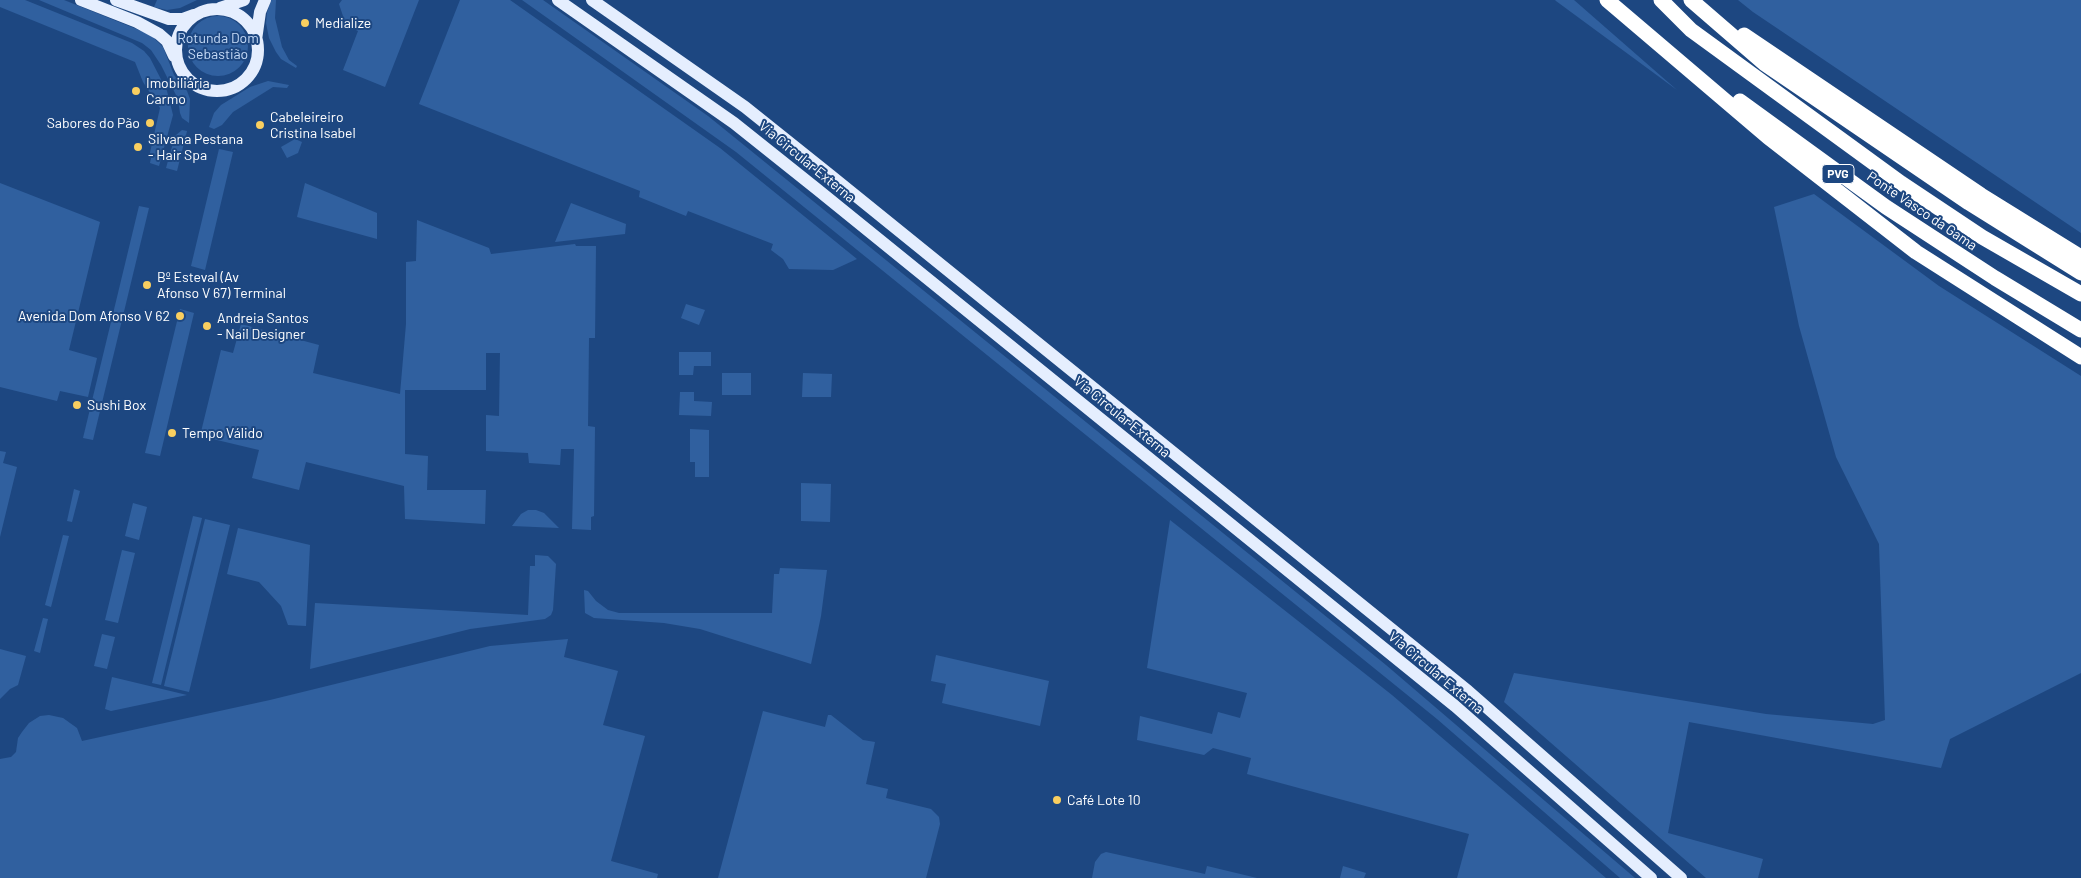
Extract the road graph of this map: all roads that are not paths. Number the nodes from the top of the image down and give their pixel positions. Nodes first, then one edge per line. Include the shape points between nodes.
1 (81, 0) edge
2 (116, 0) edge
3 (244, 0) edge
4 (265, 0) edge
5 (558, 0) edge
6 (592, 0) edge
7 (1607, 0) edge
8 (1661, 0) edge
9 (1692, 0) edge
10 (218, 9) junction
11 (196, 14) junction
12 (256, 40) junction
13 (180, 69) junction
14 (2081, 257) edge
15 (2081, 272) edge
16 (2081, 294) edge
17 (2081, 330) edge
18 (2081, 357) edge
19 (1651, 878) edge
20 (1681, 878) edge

1 - 13 main road via 159,34 167,41
2 - 11 main road via 169,20
3 - 10 main road
4 - 12 main road
5 - 19 main road, Via Circular Externa via 734,123 818,190 1455,706
6 - 20 main road, Via Circular Externa via 745,107 823,169 1468,691
7 - 17 highway, Ponte Vasco da Gama / PVG via 1878,201 1980,269
7 - 18 highway via 1768,137 1916,252
8 - 16 highway, Ponte Vasco da Gama / PVG via 1691,30 1901,183 1982,237
9 - 14 highway via 1981,195
9 - 15 highway via 1766,64 1969,203
10 - 11 main road
10 - 12 main road via 239,16 249,25
11 - 13 main road via 187,22 176,44
12 - 13 main road via 255,64 241,83 230,88 219,91 196,86

